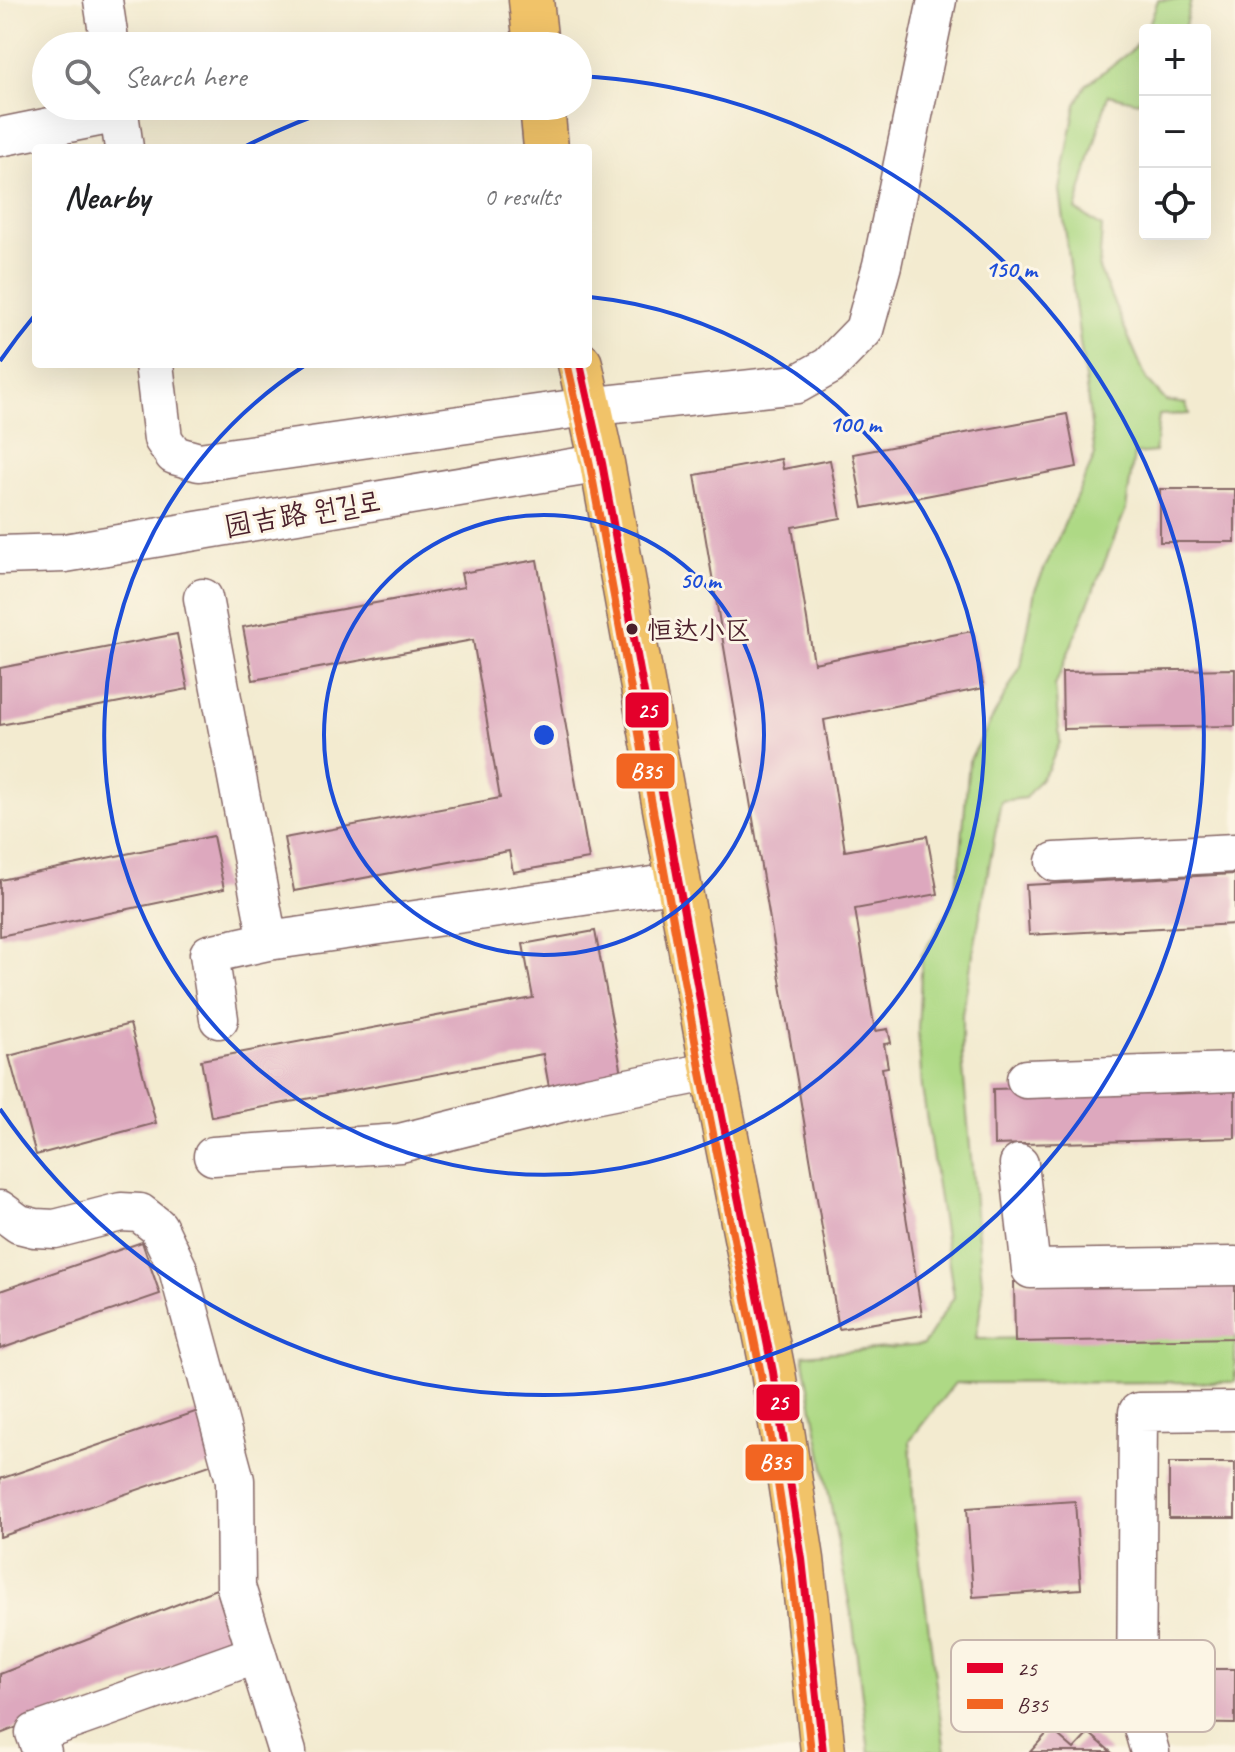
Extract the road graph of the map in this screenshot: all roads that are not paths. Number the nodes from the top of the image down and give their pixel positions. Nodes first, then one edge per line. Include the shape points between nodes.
1 (103, 0) edge
2 (531, 0) edge
3 (937, 0) edge
4 (108, 32) edge
5 (534, 32) edge
6 (543, 120) edge
7 (120, 122) edge
8 (0, 137) edge
9 (546, 144) edge
10 (154, 368) edge
11 (581, 368) edge
12 (587, 407) junction
13 (602, 463) junction
14 (0, 555) edge
15 (203, 598) dead end
16 (1235, 853) edge
17 (1055, 862) dead end
18 (681, 882) junction
19 (268, 941) junction
20 (219, 1019) dead end
21 (713, 1071) junction
22 (1235, 1072) edge
23 (1026, 1079) dead end
24 (213, 1156) dead end
25 (1019, 1164) dead end
26 (0, 1210) edge
27 (1235, 1266) edge
28 (1235, 1411) edge
29 (1136, 1640) edge
30 (257, 1654) junction
31 (1144, 1732) edge
32 (283, 1751) edge
33 (42, 1752) edge
34 (823, 1752) edge
35 (1150, 1752) edge

1 - 4 street
2 - 5 main road
3 - 12 street via 864,330 829,366 797,384
6 - 9 main road
7 - 8 street
10 - 12 street via 163,439 174,455 199,462
11 - 12 main road
12 - 13 main road
13 - 14 street, 园吉路 원길로 via 65,553
13 - 18 main road
15 - 19 street
16 - 17 street
18 - 19 street
18 - 21 main road
19 - 20 street via 209,954
21 - 24 street via 400,1143
21 - 34 main road via 773,1372 802,1559
22 - 23 street
25 - 27 street via 1031,1269
26 - 30 street via 35,1228 55,1229 121,1212 140,1213 158,1227 178,1269 235,1480 236,1587
28 - 29 street via 1138,1412
30 - 32 street
30 - 33 street via 35,1733
31 - 35 street

